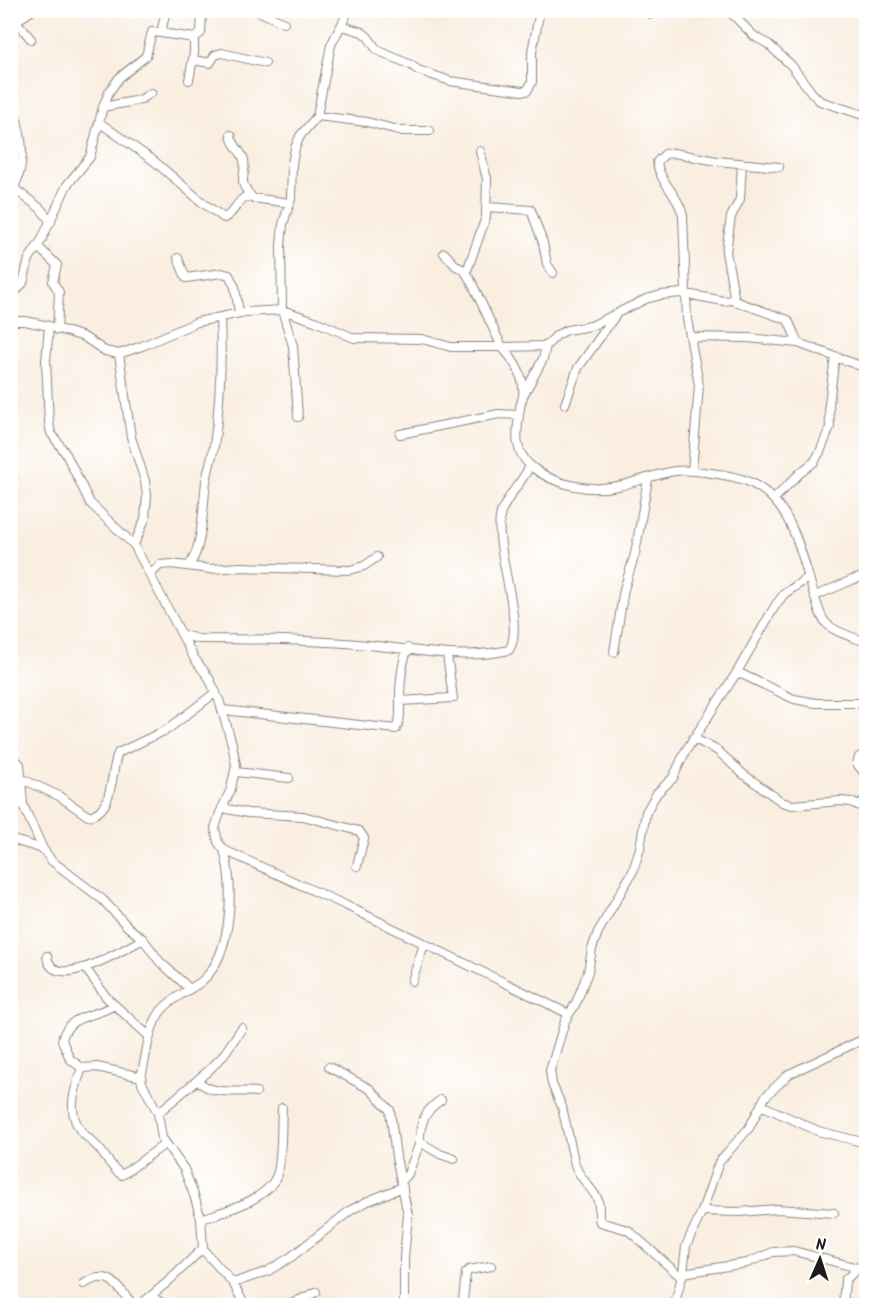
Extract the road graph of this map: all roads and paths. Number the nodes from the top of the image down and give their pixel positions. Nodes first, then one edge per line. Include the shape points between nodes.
1 (33, 10) edge
2 (166, 10) edge
3 (202, 10) edge
4 (256, 10) edge
5 (349, 10) edge
6 (540, 10) edge
7 (728, 10) edge
8 (10, 14) edge
9 (16, 21) junction
10 (284, 23) dead end
11 (342, 26) junction
12 (161, 33) junction
13 (194, 38) junction
14 (31, 39) dead end
15 (193, 60) junction
16 (265, 63) dead end
17 (189, 81) dead end
18 (151, 93) dead end
19 (103, 107) junction
20 (14, 111) dead end
21 (317, 116) junction
22 (867, 116) edge
23 (100, 123) junction
24 (430, 131) dead end
25 (231, 135) dead end
26 (480, 151) dead end
27 (742, 163) junction
28 (779, 167) dead end
29 (12, 187) edge
30 (251, 196) junction
31 (290, 203) junction
32 (487, 207) junction
33 (51, 222) junction
34 (38, 247) junction
35 (444, 253) dead end
36 (178, 258) dead end
37 (464, 270) junction
38 (553, 273) dead end
39 (687, 294) junction
40 (10, 298) edge
41 (732, 300) junction
42 (282, 310) junction
43 (239, 314) junction
44 (616, 315) junction
45 (220, 318) junction
46 (10, 321) edge
47 (53, 328) junction
48 (690, 337) junction
49 (798, 343) junction
50 (546, 346) junction
51 (501, 347) junction
52 (119, 354) junction
53 (835, 357) junction
54 (867, 368) edge
55 (523, 396) junction
56 (565, 404) dead end
57 (519, 415) junction
58 (298, 417) dead end
59 (400, 434) dead end
60 (530, 466) junction
61 (692, 471) junction
62 (648, 479) junction
63 (775, 498) junction
64 (134, 545) junction
65 (377, 557) dead end
66 (188, 566) junction
67 (151, 574) junction
68 (867, 576) edge
69 (809, 577) junction
70 (815, 596) junction
71 (183, 635) junction
72 (867, 642) edge
73 (408, 648) junction
74 (614, 652) dead end
75 (447, 655) junction
76 (737, 672) junction
77 (216, 692) junction
78 (400, 701) junction
79 (867, 703) edge
80 (223, 710) junction
81 (693, 738) junction
82 (867, 753) edge
83 (10, 754) edge
84 (236, 771) junction
85 (867, 775) edge
86 (289, 778) dead end
87 (22, 780) junction
88 (867, 798) edge
89 (863, 807) edge
90 (222, 808) junction
91 (10, 839) edge
92 (43, 849) junction
93 (224, 850) junction
94 (357, 866) dead end
95 (143, 939) junction
96 (424, 944) junction
97 (47, 956) dead end
98 (86, 969) junction
99 (412, 981) dead end
100 (190, 989) junction
101 (114, 1005) junction
102 (569, 1014) junction
103 (242, 1028) dead end
104 (150, 1037) junction
105 (867, 1038) edge
106 (329, 1067) dead end
107 (82, 1068) junction
108 (141, 1077) junction
109 (198, 1081) junction
110 (256, 1092) dead end
111 (441, 1100) dead end
112 (761, 1105) junction
113 (282, 1108) dead end
114 (159, 1113) junction
115 (420, 1142) junction
116 (867, 1143) edge
117 (165, 1144) junction
118 (454, 1159) dead end
119 (403, 1184) junction
120 (702, 1211) junction
121 (834, 1213) dead end
122 (201, 1219) junction
123 (203, 1248) junction
124 (491, 1266) dead end
125 (862, 1268) edge
126 (682, 1275) junction
127 (233, 1283) junction
128 (84, 1284) dead end
129 (316, 1292) dead end
130 (151, 1296) junction
131 (134, 1305) edge
132 (139, 1305) edge
133 (166, 1305) edge
134 (245, 1305) edge
135 (287, 1305) edge
136 (404, 1305) edge
137 (463, 1305) edge
138 (674, 1305) edge
139 (843, 1305) edge

1 - 9 street
2 - 12 street
3 - 13 street via 201,33
4 - 10 street
5 - 11 street
6 - 11 street via 532,52 532,82 527,91 450,81 425,73 377,50 362,32
7 - 22 street via 791,65 820,101
8 - 9 street
9 - 14 street
11 - 21 street via 331,45
12 - 13 street
12 - 19 street via 152,32 146,56 119,78
13 - 15 street
15 - 16 street via 210,63 222,52
15 - 17 street
18 - 19 street via 140,100
19 - 23 street
20 - 29 street via 23,146 20,175
21 - 24 street via 402,131
21 - 31 street via 300,136 296,148
23 - 30 street via 221,216 228,217 240,200
23 - 33 street via 90,157 67,185
25 - 30 street via 231,142 243,157 242,180
26 - 32 street via 488,179
27 - 28 street
27 - 39 street via 669,153 657,162 658,171 681,208
27 - 41 street via 740,199 731,217 726,252
29 - 33 street via 40,208
30 - 31 street
31 - 42 street via 281,245
32 - 37 street via 468,268
32 - 38 street via 531,210
33 - 34 street
34 - 40 street via 28,259 23,283
34 - 47 street via 57,265 53,282 59,298
35 - 37 street
36 - 43 street via 186,278 229,275
37 - 51 street
39 - 41 street
39 - 44 street via 654,296
39 - 48 street
41 - 49 street via 788,320
42 - 43 street
42 - 51 street via 354,338 422,339 451,347
42 - 58 street via 293,346
43 - 45 street
44 - 50 street via 591,326 567,330
44 - 56 street via 578,368
45 - 52 street via 188,325
45 - 66 street via 217,426 194,560
46 - 47 street
47 - 52 street
47 - 64 street via 45,361 50,430 90,502
48 - 49 street
48 - 61 street via 699,385
49 - 53 street
50 - 51 street
50 - 55 street
51 - 55 street via 515,364
52 - 64 street via 131,437 147,495 145,519
53 - 54 street
53 - 63 street via 828,412 830,427 820,452
55 - 57 street
57 - 59 street via 499,414
57 - 60 street via 518,449
60 - 62 street via 554,480 594,488
60 - 75 street via 501,514 514,644 500,652
61 - 62 street via 667,472
61 - 63 street via 747,481
62 - 74 street
63 - 69 street via 788,519
64 - 67 street
65 - 66 street via 350,570
66 - 67 street via 160,565
67 - 71 street
68 - 70 street
69 - 70 street
69 - 76 street via 784,594
70 - 72 street via 826,624
71 - 73 street via 199,639
71 - 77 street
73 - 75 street
73 - 78 street
75 - 78 street via 453,698
76 - 79 street via 794,699
76 - 81 street
77 - 80 street
77 - 87 street via 168,729 118,753 109,795 94,815 88,816 59,796
78 - 80 street via 401,716 396,729
80 - 84 street
81 - 89 street via 718,751 783,802 792,805 841,801
81 - 102 street via 673,778 645,812 633,871 601,923 588,972
82 - 85 street via 859,758 858,764
83 - 87 street via 20,764
84 - 86 street
84 - 90 street
87 - 92 street via 23,805
88 - 89 street
90 - 93 street via 216,828
90 - 94 street via 303,816 359,831 364,838
91 - 92 street
92 - 95 street
93 - 96 street
93 - 100 street via 230,902 223,943 209,973
95 - 98 street
95 - 100 street via 160,962
96 - 99 street
96 - 102 street
97 - 98 street via 54,969
98 - 101 street
100 - 104 street via 162,1010
101 - 104 street
101 - 107 street via 69,1025 62,1040 66,1052
102 - 126 street via 550,1076 562,1107 576,1170 597,1197 600,1222 628,1230
103 - 109 street via 222,1057
104 - 108 street
105 - 112 street via 789,1074
106 - 119 street via 362,1083 387,1105
107 - 108 street via 97,1067
107 - 117 street via 74,1092 75,1120 117,1173 122,1175
108 - 114 street
109 - 110 street via 219,1091
109 - 114 street
111 - 115 street via 421,1123
112 - 116 street via 818,1131
112 - 120 street via 749,1128 719,1162
113 - 122 street via 278,1174 271,1185 251,1200
114 - 117 street
115 - 118 street
115 - 119 street
117 - 122 street via 184,1169
119 - 127 street via 351,1210 268,1271
119 - 136 street via 408,1215
120 - 121 street via 778,1209
120 - 126 street via 686,1246
122 - 123 street
123 - 127 street
123 - 130 street
124 - 137 street via 466,1273
125 - 126 street via 794,1251 773,1252 747,1263
125 - 139 street via 845,1280
126 - 138 street
127 - 134 street
128 - 131 street via 94,1277 105,1277
129 - 135 street
130 - 132 street
130 - 133 street

